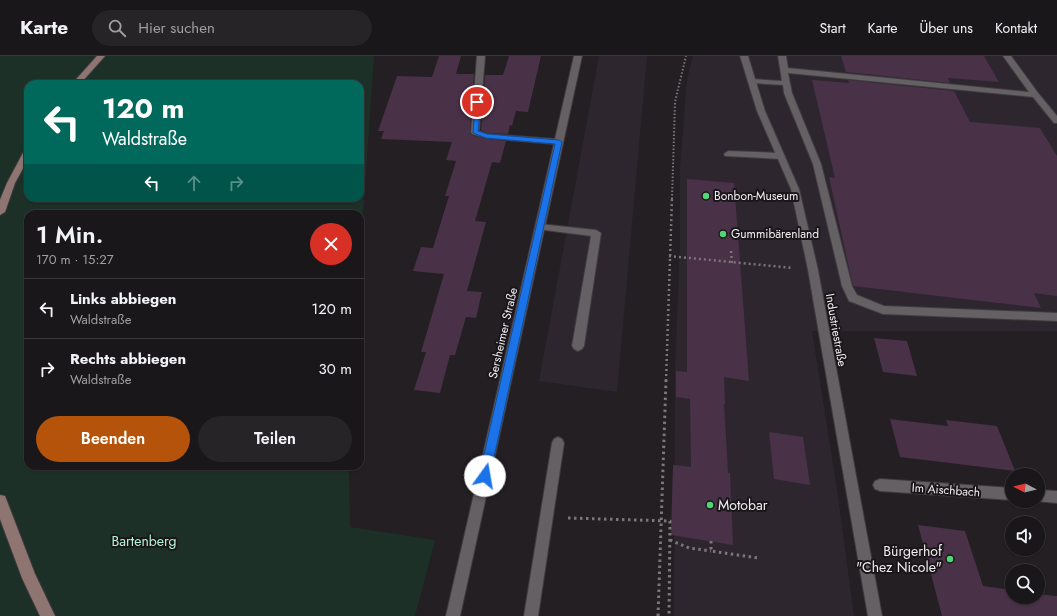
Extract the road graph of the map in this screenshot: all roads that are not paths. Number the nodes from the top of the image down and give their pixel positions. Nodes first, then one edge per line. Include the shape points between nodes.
1 (101, 56) edge
2 (481, 56) edge
3 (578, 56) edge
4 (744, 56) edge
5 (782, 56) edge
6 (1006, 56) edge
7 (784, 70) junction
8 (80, 80) edge
9 (752, 81) junction
10 (786, 83) junction
11 (1035, 95) junction
12 (1057, 121) edge
13 (559, 142) junction
14 (728, 154) dead end
15 (781, 156) junction
16 (24, 159) edge
17 (0, 212) edge
18 (540, 227) junction
19 (1057, 317) edge
20 (578, 346) dead end
21 (558, 443) dead end
22 (880, 485) dead end
23 (1005, 494) edge
24 (1045, 496) edge
25 (1057, 497) edge
26 (0, 501) edge
27 (48, 616) edge
28 (453, 616) edge
29 (531, 616) edge
30 (875, 616) edge

1 - 8 main road
2 - 13 street via 475,132 486,136
3 - 13 street, Sersheimer Straße
4 - 9 street, Industriestraße
5 - 7 street
6 - 11 street
7 - 10 street
7 - 11 street
9 - 10 street
9 - 15 street, Industriestraße via 761,111
10 - 19 street via 817,164 847,286 853,298 883,310
11 - 12 street
13 - 18 street, Sersheimer Straße
14 - 15 street
15 - 30 street, Industriestraße via 795,189 813,270
16 - 17 main road via 11,183
18 - 20 street via 596,233
18 - 28 street, Sersheimer Straße
21 - 29 street
22 - 23 street, Im Aischbach
24 - 25 street
26 - 27 main road via 29,578

